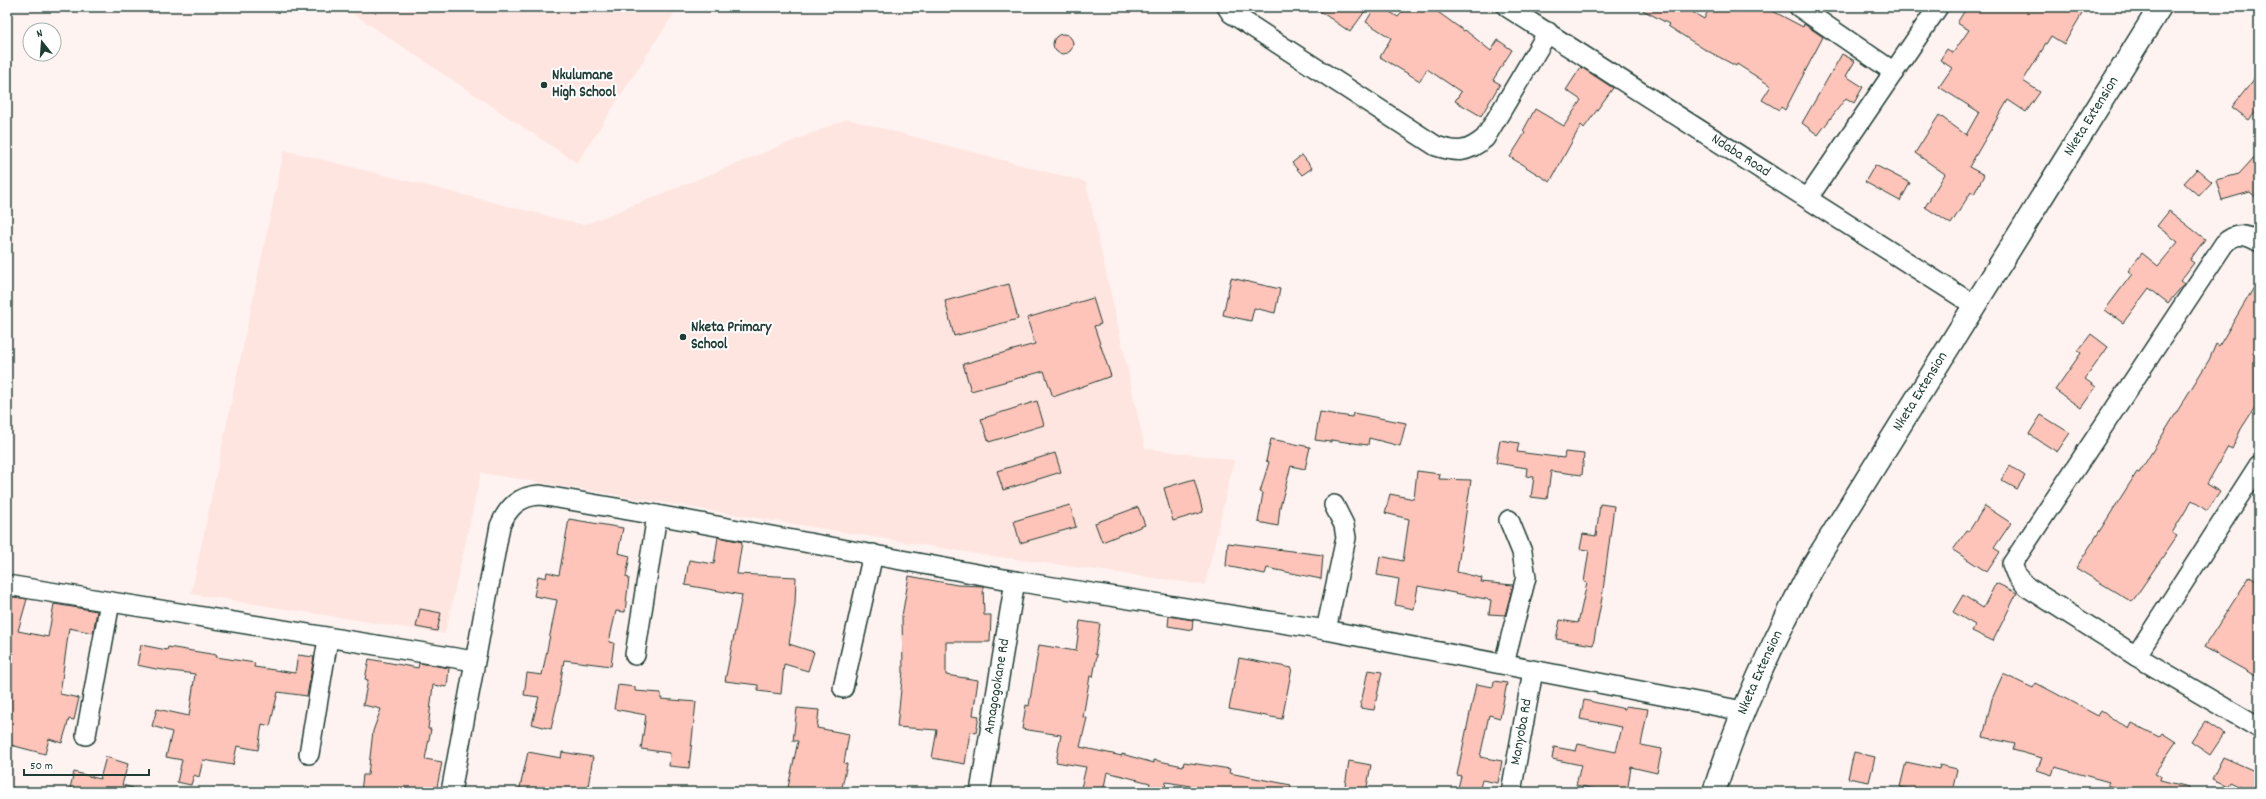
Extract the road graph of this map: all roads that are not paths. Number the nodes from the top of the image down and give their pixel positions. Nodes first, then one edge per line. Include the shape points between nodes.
1 (1227, 7) edge
2 (1507, 7) edge
3 (1799, 7) edge
4 (1938, 7) edge
5 (2160, 7) edge
6 (1548, 32) junction
7 (1894, 72) junction
8 (1808, 198) junction
9 (2259, 242) edge
10 (1974, 305) junction
11 (2259, 465) edge
12 (1334, 506) dead end
13 (657, 515) junction
14 (1509, 520) dead end
15 (873, 554) junction
16 (1015, 581) junction
17 (7, 584) edge
18 (110, 602) junction
19 (1326, 630) junction
20 (328, 638) junction
21 (636, 655) dead end
22 (2136, 656) junction
23 (474, 661) junction
24 (1504, 664) junction
25 (1534, 672) junction
26 (843, 688) dead end
27 (1743, 711) junction
28 (2259, 728) edge
29 (86, 735) dead end
30 (309, 754) dead end
31 (451, 792) edge
32 (980, 792) edge
33 (1511, 792) edge
34 (1714, 792) edge

1 - 6 street via 1231,13 1436,146 1455,151 1473,148 1485,138
2 - 6 street, Ndaba Road
3 - 7 street
4 - 7 street
5 - 10 street, Nketa Extension
6 - 8 street, Ndaba Road
7 - 8 street
8 - 10 street, Ndaba Road
9 - 22 street via 2239,234 2224,244 2012,564 2016,574 2027,587
10 - 27 street, Nketa Extension via 1812,567 1778,633
11 - 22 street
12 - 19 street via 1344,525 1346,538
13 - 15 street
13 - 21 street
13 - 23 street via 540,495 529,496 514,503 500,526
14 - 24 street via 1522,552 1526,577
15 - 16 street
15 - 26 street
16 - 19 street
16 - 32 street, Amagogokane Rd
17 - 18 street
18 - 20 street
18 - 29 street
19 - 24 street
20 - 23 street
20 - 30 street
22 - 28 street
23 - 31 street
24 - 25 street
25 - 27 street
25 - 33 street, Manyoba Rd
27 - 34 street, Nketa Extension

